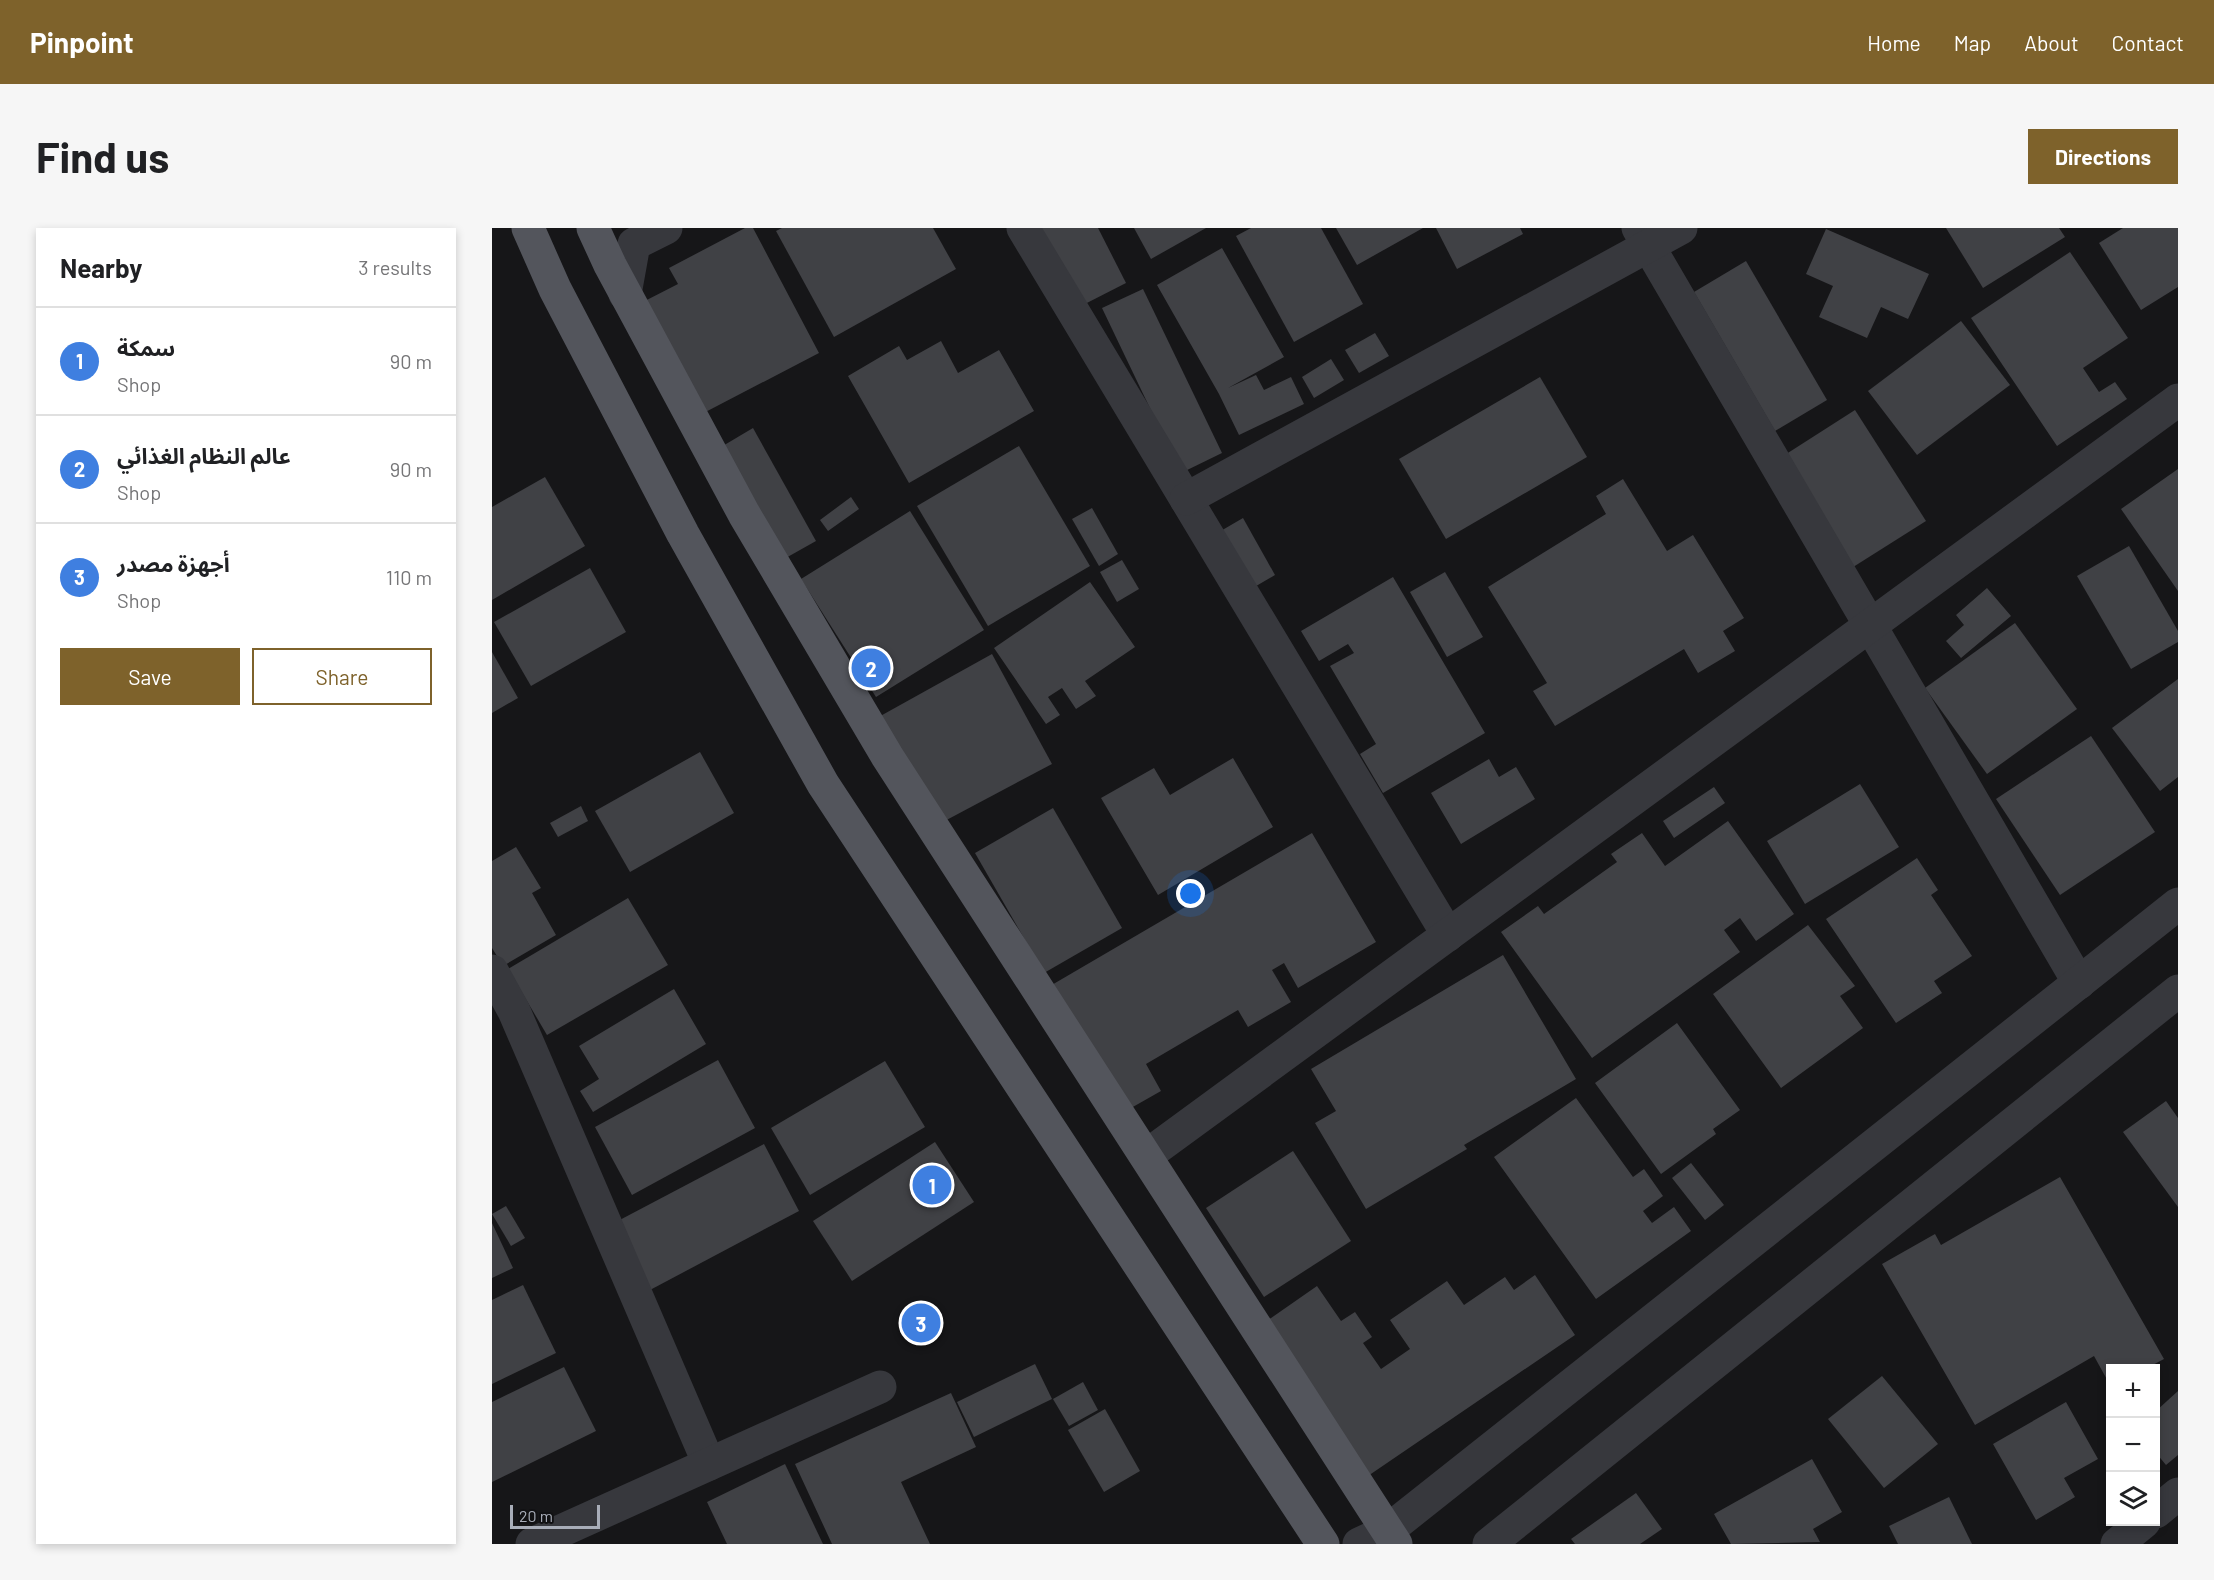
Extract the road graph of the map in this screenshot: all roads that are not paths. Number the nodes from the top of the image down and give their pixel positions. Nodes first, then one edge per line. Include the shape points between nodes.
1 (528, 228) edge
2 (593, 228) edge
3 (666, 228) edge
4 (1023, 228) edge
5 (1681, 228) edge
6 (1643, 237) edge
7 (625, 294) junction
8 (2178, 400) edge
9 (1186, 500) junction
10 (1870, 626) junction
11 (2178, 904) edge
12 (1448, 935) junction
13 (492, 971) edge
14 (2079, 983) junction
15 (2178, 991) edge
16 (503, 1016) edge
17 (1146, 1156) junction
18 (880, 1387) dead end
19 (709, 1464) junction
20 (2178, 1494) edge
21 (2160, 1509) edge
22 (2138, 1526) edge
23 (1381, 1540) edge
24 (532, 1544) edge
25 (1323, 1544) edge
26 (1489, 1544) edge
27 (2118, 1544) edge

1 - 25 main road via 555,289 683,534 823,784
2 - 7 main road
3 - 7 street via 634,244
4 - 9 street
5 - 6 street
6 - 9 street
6 - 10 street
7 - 17 main road via 744,514 887,756
8 - 10 street
9 - 12 street
10 - 12 street
10 - 14 street
11 - 14 street
12 - 17 street
13 - 16 street
14 - 23 street
15 - 26 street
16 - 19 street
17 - 23 main road
18 - 19 street
19 - 24 street
20 - 21 street
22 - 27 street

